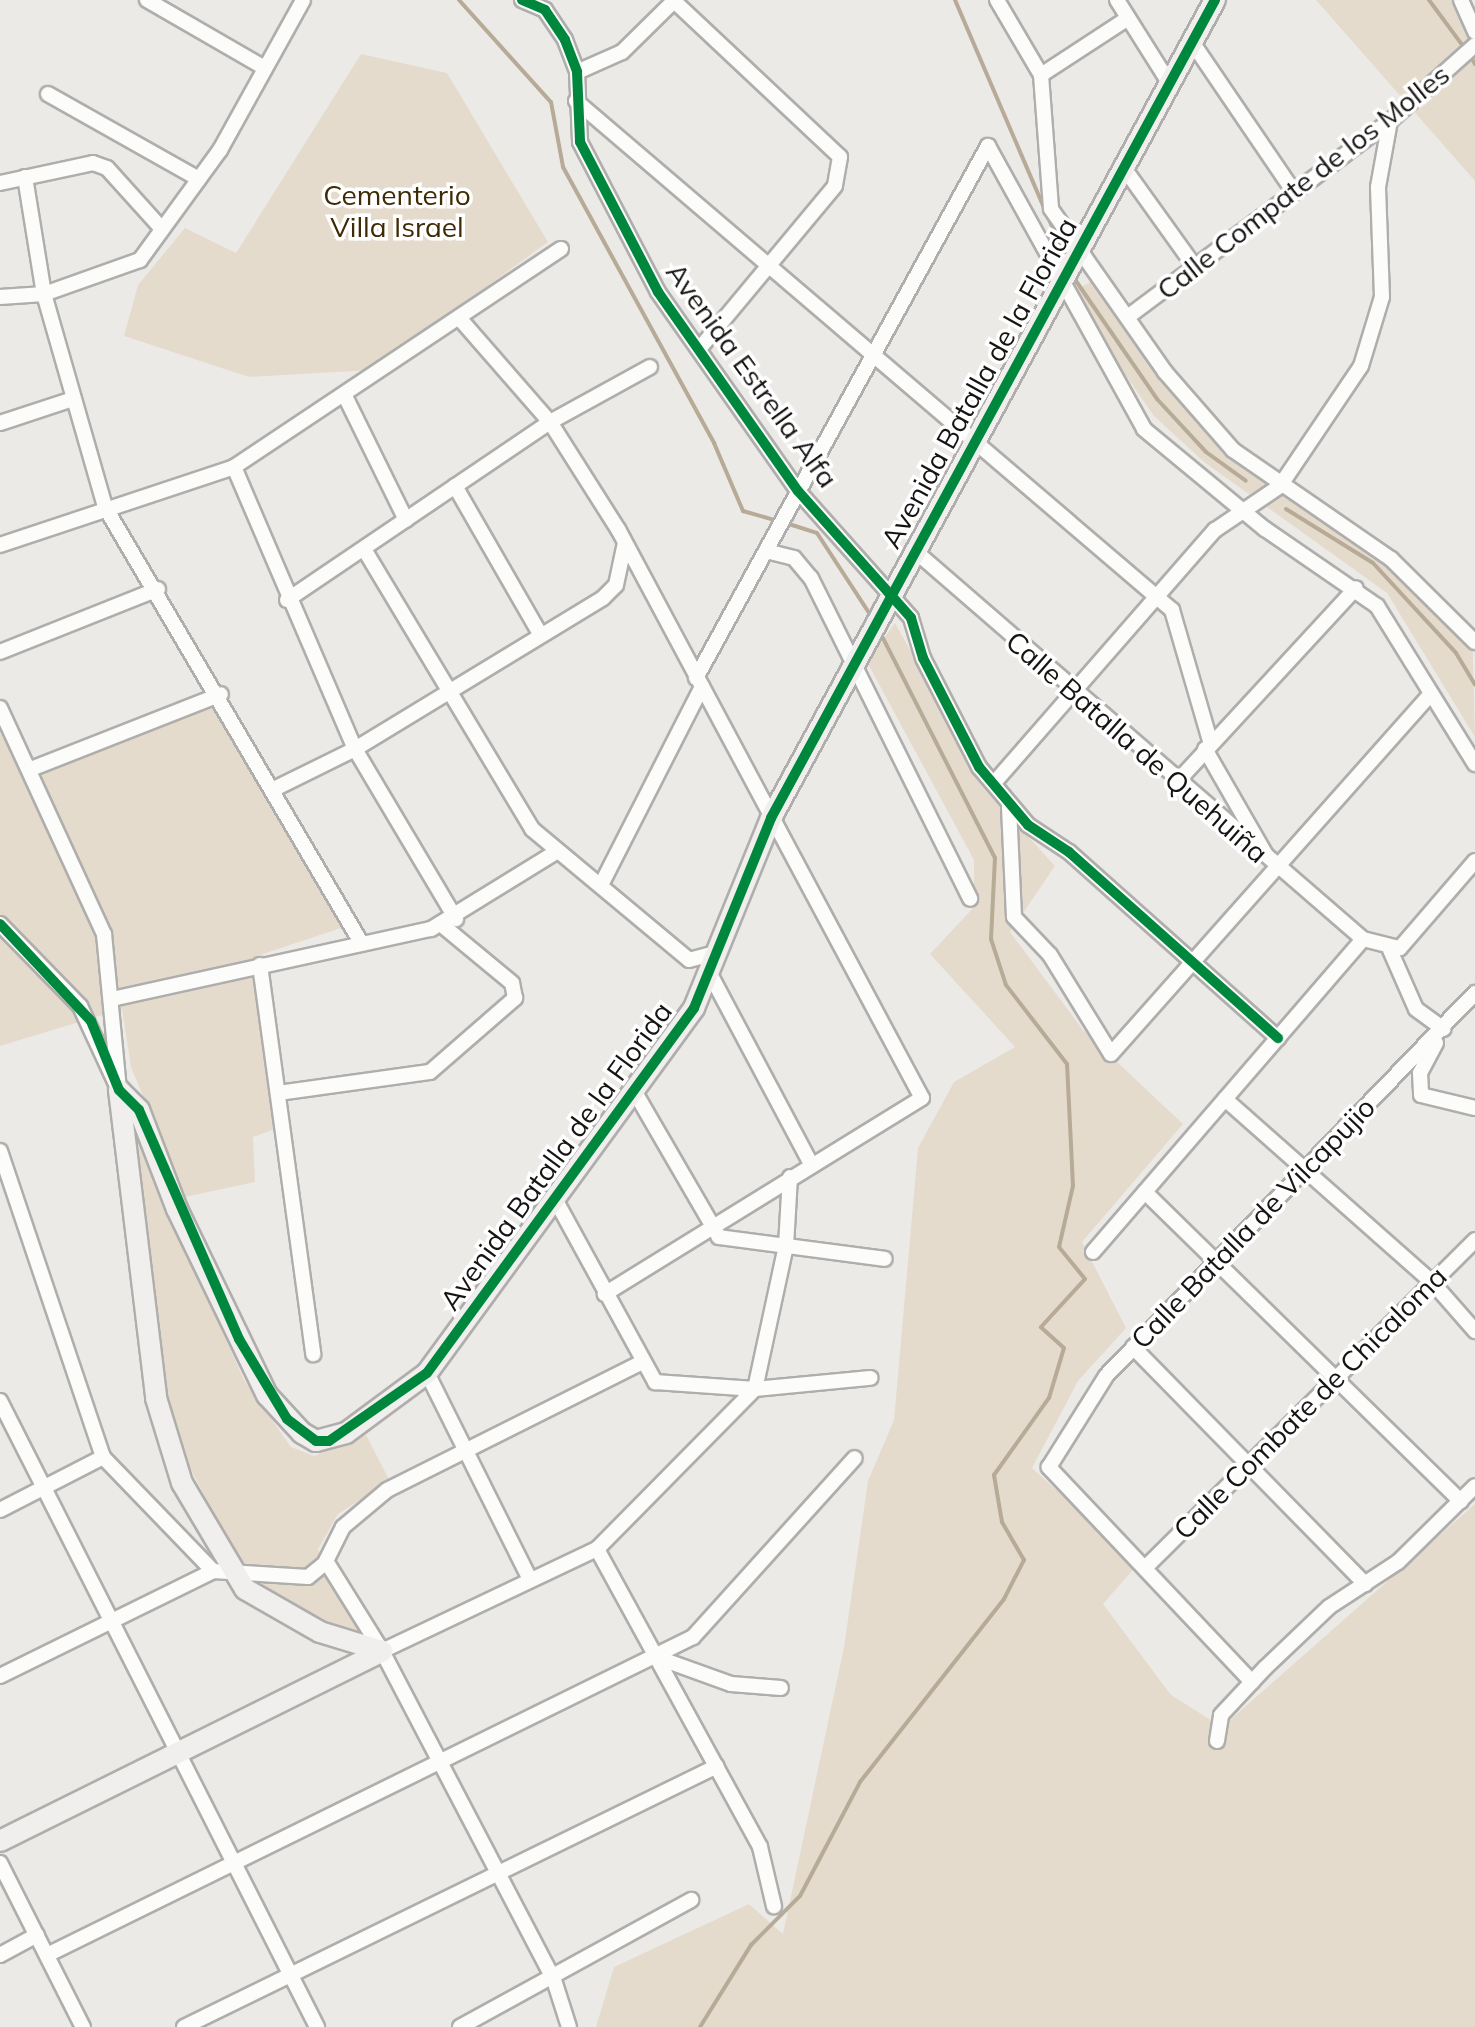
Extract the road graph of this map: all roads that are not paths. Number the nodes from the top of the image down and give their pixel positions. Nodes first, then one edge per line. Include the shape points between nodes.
1 (147, 0) edge
2 (303, 0) edge
3 (522, 0) edge
4 (674, 0) edge
5 (997, 0) edge
6 (1117, 0) edge
7 (1215, 0) edge
8 (1468, 4) edge
9 (1128, 18) junction
10 (1475, 32) edge
11 (1192, 42) junction
12 (1475, 45) edge
13 (263, 67) junction
14 (577, 72) junction
15 (1041, 75) junction
16 (1170, 84) junction
17 (48, 94) dead end
18 (576, 101) junction
19 (1390, 121) junction
20 (1124, 168) junction
21 (25, 177) junction
22 (199, 179) junction
23 (0, 183) edge
24 (1294, 192) junction
25 (162, 229) junction
26 (1081, 247) junction
27 (561, 249) dead end
28 (772, 264) junction
29 (1195, 267) junction
30 (1060, 285) junction
31 (44, 294) junction
32 (0, 297) edge
33 (1129, 316) junction
34 (460, 319) junction
35 (699, 349) junction
36 (871, 357) junction
37 (650, 367) dead end
38 (345, 396) junction
39 (70, 400) junction
40 (550, 422) junction
41 (0, 423) edge
42 (977, 442) junction
43 (234, 467) junction
44 (455, 486) junction
45 (1280, 486) junction
46 (798, 491) junction
47 (105, 507) junction
48 (1244, 510) junction
49 (406, 520) junction
50 (0, 545) edge
51 (624, 546) junction
52 (364, 549) junction
53 (766, 551) junction
54 (915, 551) junction
55 (1356, 588) junction
56 (158, 589) junction
57 (892, 593) junction
58 (1158, 598) junction
59 (287, 600) junction
60 (540, 634) junction
61 (1475, 642) edge
62 (0, 652) edge
63 (855, 660) junction
64 (699, 682) junction
65 (443, 690) junction
66 (1075, 692) junction
67 (1431, 693) junction
68 (221, 694) junction
69 (0, 708) edge
70 (1207, 745) junction
71 (355, 749) junction
72 (1475, 764) edge
73 (31, 769) junction
74 (994, 783) junction
75 (1176, 783) junction
76 (276, 788) junction
77 (1009, 807) junction
78 (771, 818) junction
79 (556, 852) junction
80 (1475, 861) edge
81 (1275, 869) junction
82 (603, 881) junction
83 (970, 899) dead end
84 (449, 922) junction
85 (0, 924) edge
86 (359, 939) junction
87 (1363, 939) junction
88 (719, 950) junction
89 (1390, 950) junction
90 (1191, 963) junction
91 (260, 965) junction
92 (710, 974) junction
93 (1475, 993) edge
94 (112, 999) junction
95 (1444, 1029) junction
96 (1278, 1038) junction
97 (119, 1090) junction
98 (278, 1093) junction
99 (636, 1094) junction
100 (1225, 1099) junction
101 (1475, 1108) edge
102 (0, 1151) edge
103 (811, 1164) junction
104 (1307, 1172) junction
105 (4, 1176) edge
106 (790, 1177) junction
107 (1145, 1192) junction
108 (555, 1199) junction
109 (712, 1228) junction
110 (1475, 1240) edge
111 (786, 1246) junction
112 (1093, 1252) dead end
113 (885, 1259) dead end
114 (1217, 1262) junction
115 (1433, 1283) junction
116 (605, 1294) junction
117 (1475, 1331) edge
118 (1133, 1347) junction
119 (313, 1354) dead end
120 (641, 1363) junction
121 (427, 1373) junction
122 (870, 1378) dead end
123 (1340, 1382) junction
124 (755, 1389) junction
125 (0, 1401) edge
126 (470, 1448) junction
127 (103, 1457) junction
128 (855, 1458) dead end
129 (1249, 1465) junction
130 (1475, 1486) edge
131 (44, 1488) junction
132 (1461, 1501) junction
133 (0, 1510) edge
134 (597, 1549) junction
135 (326, 1561) junction
136 (1146, 1567) junction
137 (222, 1568) junction
138 (530, 1580) junction
139 (1365, 1584) junction
140 (110, 1618) junction
141 (382, 1651) junction
142 (656, 1657) junction
143 (0, 1676) edge
144 (1252, 1682) junction
145 (781, 1688) dead end
146 (1217, 1741) dead end
147 (177, 1750) junction
148 (439, 1762) junction
149 (717, 1766) junction
150 (0, 1841) edge
151 (0, 1863) edge
152 (234, 1863) junction
153 (496, 1872) junction
154 (691, 1900) dead end
155 (774, 1906) dead end
156 (37, 1935) junction
157 (0, 1955) edge
158 (47, 1955) junction
159 (291, 1975) junction
160 (554, 1980) junction
161 (83, 2027) edge
162 (184, 2027) edge
163 (317, 2027) edge
164 (460, 2027) edge
165 (569, 2027) edge

1 - 13 street
2 - 13 street
3 - 14 street, Avenida Estrella Alfa via 557,23
4 - 14 street via 622,52
4 - 28 street via 840,157 835,186
5 - 15 street
6 - 9 street
7 - 11 street, Avenida Batalla de la Florida
8 - 10 street via 1467,24
9 - 15 street
9 - 16 street
11 - 16 street, Avenida Batalla de la Florida
11 - 24 street
12 - 19 street, Calle Compate de los Molles
13 - 22 street
14 - 18 street, Avenida Estrella Alfa
15 - 26 street via 1051,209
16 - 20 street, Avenida Batalla de la Florida
17 - 22 street
18 - 28 street
18 - 35 street, Avenida Estrella Alfa via 580,142 606,204
19 - 24 street, Calle Compate de los Molles
19 - 45 street via 1378,187 1382,297 1373,345
20 - 26 street, Avenida Batalla de la Florida
20 - 29 street
21 - 23 street
21 - 25 street via 77,163 107,168
21 - 31 street
22 - 25 street
24 - 29 street, Calle Compate de los Molles
25 - 31 street via 130,268
26 - 30 street, Avenida Batalla de la Florida
26 - 33 street
27 - 34 street
28 - 35 street
28 - 36 street
29 - 33 street, Calle Compate de los Molles
30 - 36 street via 988,146
30 - 42 street, Avenida Batalla de la Florida
30 - 48 street via 1144,429
31 - 32 street
31 - 39 street
33 - 45 street via 1165,372 1233,450
34 - 38 street
34 - 40 street
35 - 46 street, Avenida Estrella Alfa
36 - 42 street
36 - 46 street
37 - 40 street
38 - 43 street
38 - 49 street
39 - 41 street
39 - 47 street
40 - 44 street
40 - 51 street
42 - 54 street, Avenida Batalla de la Florida
42 - 58 street
43 - 47 street
43 - 59 street
44 - 49 street
44 - 60 street
45 - 48 street
45 - 61 street via 1391,559
46 - 53 street
46 - 57 street, Avenida Estrella Alfa
47 - 50 street
47 - 56 street
48 - 55 street
48 - 58 street via 1215,530
49 - 52 street
51 - 60 street via 616,585
51 - 64 street
52 - 59 street
52 - 65 street
53 - 63 street via 801,565
53 - 64 street
54 - 57 street, Avenida Batalla de la Florida
54 - 66 street, Calle Batalla de Quehuiña
55 - 67 street via 1397,631
55 - 70 street
56 - 62 street
56 - 68 street
57 - 63 street, Avenida Batalla de la Florida
57 - 74 street, Avenida Estrella Alfa via 911,618 967,750
58 - 66 street
58 - 70 street via 1172,610
59 - 71 street
60 - 65 street
63 - 78 street, Avenida Batalla de la Florida
63 - 83 street
64 - 78 street
64 - 82 street
65 - 71 street
65 - 79 street via 532,829
66 - 74 street
66 - 75 street, Calle Batalla de Quehuiña
67 - 72 street
67 - 81 street
68 - 73 street
68 - 76 street
69 - 73 street
70 - 75 street
70 - 81 street
71 - 76 street
71 - 84 street
73 - 94 street via 104,934
74 - 77 street, Avenida Estrella Alfa
75 - 81 street, Calle Batalla de Quehuiña
76 - 86 street
77 - 90 street
77 - 90 street via 1014,917 1050,955 1111,1054
78 - 88 street, Avenida Batalla de la Florida
78 - 103 street via 922,1098
79 - 82 street
79 - 84 street
80 - 89 street via 1409,940
81 - 87 street, Calle Batalla de Quehuiña
81 - 90 street
82 - 88 street via 632,917 689,960 706,961
84 - 86 street
84 - 98 street via 512,983 515,998 430,1072
85 - 97 street, Avenida Batalla de la Florida via 80,1006
86 - 91 street
87 - 89 street, Calle Batalla de Quehuiña
87 - 96 street
88 - 92 street, Avenida Batalla de la Florida
89 - 95 street via 1416,1009
90 - 96 street
91 - 94 street
91 - 98 street
92 - 99 street, Avenida Batalla de la Florida
92 - 103 street
93 - 95 street, Calle Batalla de Vilcapujio
94 - 97 street
95 - 101 street via 1420,1073 1421,1095
95 - 104 street, Calle Batalla de Vilcapujio
96 - 100 street
97 - 121 street, Avenida Batalla de la Florida via 139,1110 177,1209 267,1395 302,1433 316,1441 346,1433
97 - 137 street via 146,1273 156,1398 182,1483
98 - 119 street
99 - 108 street, Avenida Batalla de la Florida
99 - 109 street
100 - 104 street
100 - 107 street
102 - 105 street
103 - 106 street
104 - 114 street, Calle Batalla de Vilcapujio
104 - 115 street
105 - 127 street
106 - 109 street
106 - 111 street
107 - 112 street
107 - 114 street
108 - 116 street
108 - 121 street, Avenida Batalla de la Florida
109 - 111 street via 719,1237
109 - 116 street
110 - 115 street, Calle Combate de Chicaloma
111 - 113 street
111 - 124 street
114 - 118 street, Calle Batalla de Vilcapujio
114 - 123 street
115 - 117 street
115 - 123 street, Calle Combate de Chicaloma
116 - 120 street
118 - 129 street
118 - 136 street, Calle Batalla de Vilcapujio via 1106,1376 1049,1467
120 - 124 street via 655,1382
120 - 126 street
121 - 126 street
122 - 124 street
123 - 129 street, Calle Combate de Chicaloma
123 - 132 street
124 - 134 street
125 - 131 street
126 - 135 street via 362,1507
126 - 138 street
127 - 131 street
127 - 137 street
128 - 142 street via 693,1637
129 - 136 street, Calle Combate de Chicaloma
129 - 139 street
130 - 132 street
131 - 133 street
131 - 140 street
132 - 139 street
134 - 138 street
134 - 142 street
135 - 137 street via 308,1577
135 - 141 street
136 - 144 street
137 - 140 street
137 - 141 street via 245,1589 308,1625
138 - 141 street
139 - 144 street via 1329,1607
140 - 143 street
140 - 147 street
141 - 147 street
141 - 148 street
142 - 145 street via 731,1684
142 - 148 street
142 - 149 street
144 - 146 street via 1221,1715
147 - 150 street
147 - 152 street
148 - 152 street
148 - 153 street
149 - 153 street
149 - 155 street via 760,1847
151 - 156 street
152 - 158 street
152 - 159 street
153 - 159 street
153 - 160 street
154 - 160 street
156 - 157 street
156 - 158 street
158 - 161 street
159 - 162 street
159 - 163 street
160 - 164 street
160 - 165 street

